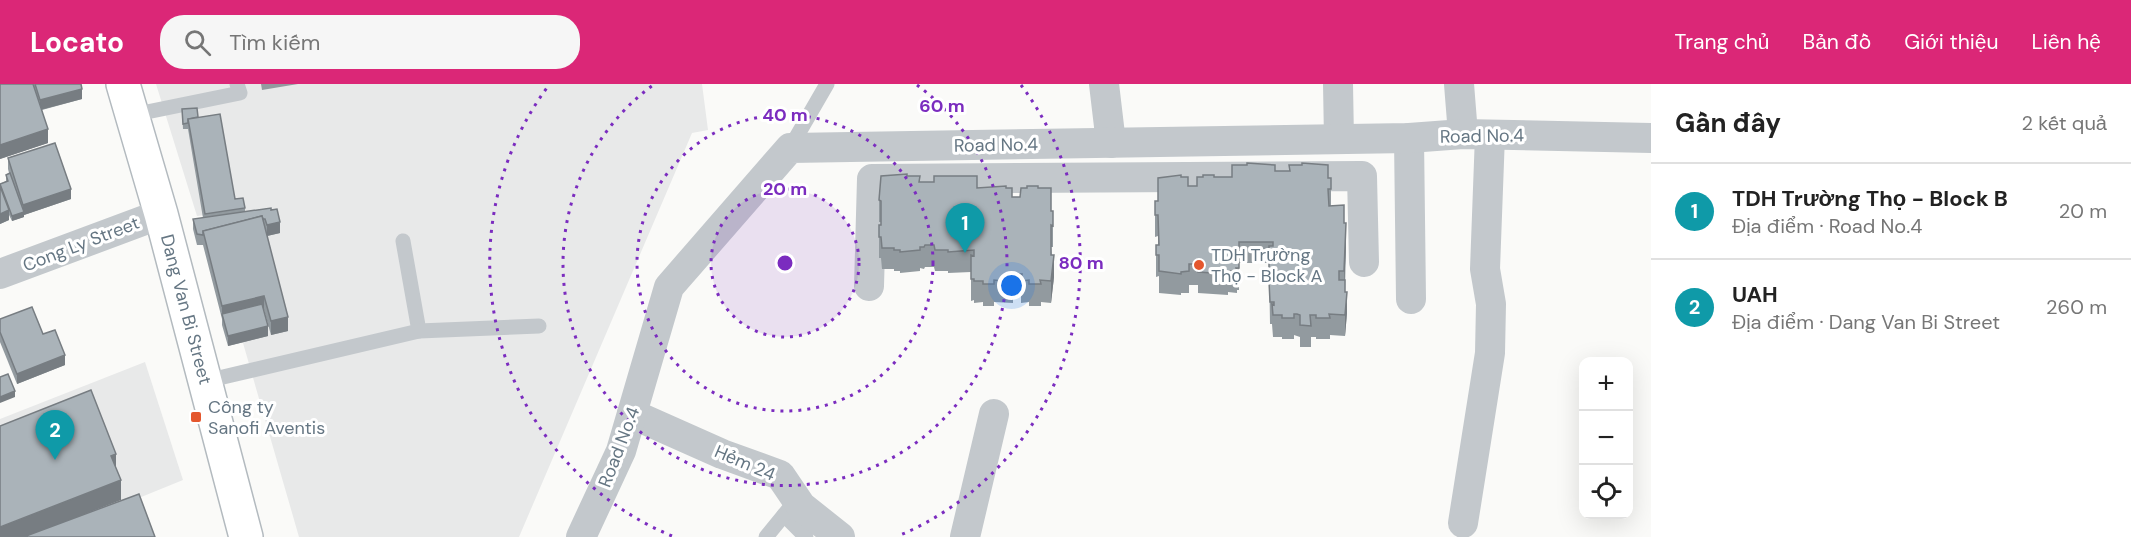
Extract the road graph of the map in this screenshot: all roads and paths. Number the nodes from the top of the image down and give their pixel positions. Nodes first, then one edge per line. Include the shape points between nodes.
1 (123, 84) edge
2 (237, 84) edge
3 (827, 84) edge
4 (1104, 84) edge
5 (1338, 84) edge
6 (1460, 84) edge
7 (132, 115) junction
8 (1477, 134) junction
9 (1409, 138) junction
10 (1651, 138) edge
11 (1339, 139) junction
12 (1112, 143) junction
13 (951, 146) junction
14 (790, 148) junction
15 (956, 178) junction
16 (161, 214) junction
17 (403, 241) dead end
18 (1364, 262) dead end
19 (0, 274) edge
20 (869, 286) dead end
21 (1411, 299) dead end
22 (539, 326) dead end
23 (418, 331) junction
24 (206, 381) junction
25 (632, 414) junction
26 (994, 414) dead end
27 (790, 507) junction
28 (1463, 523) dead end
29 (246, 537) edge
30 (581, 537) edge
31 (766, 537) edge
32 (806, 537) edge
33 (840, 537) edge
34 (966, 537) edge

1 - 7 main road, Dang Van Bi Street
2 - 7 lane via 240,93
3 - 14 lane
4 - 12 street
5 - 11 street
6 - 8 street
7 - 16 main road, Dang Van Bi Street
8 - 9 street, Road No.4
8 - 10 street, Road No.4
8 - 28 street via 1485,269 1491,304 1490,353
9 - 11 street, Road No.4
9 - 21 street
11 - 12 street, Road No.4
12 - 13 street, Road No.4
13 - 14 street, Road No.4
13 - 15 street
14 - 25 street, Road No.4 via 669,287
15 - 18 street via 1362,176
15 - 20 street via 872,179
16 - 19 street, Cong Ly Street
16 - 24 main road, Dang Van Bi Street
17 - 23 lane
22 - 23 lane
23 - 24 lane
24 - 29 main road, Dang Van Bi Street
25 - 27 street, Hẻm 24 via 780,475
25 - 30 street, Road No.4 via 621,451
26 - 34 street
27 - 31 lane
27 - 32 lane
27 - 33 street, Hẻm 24 via 801,506

